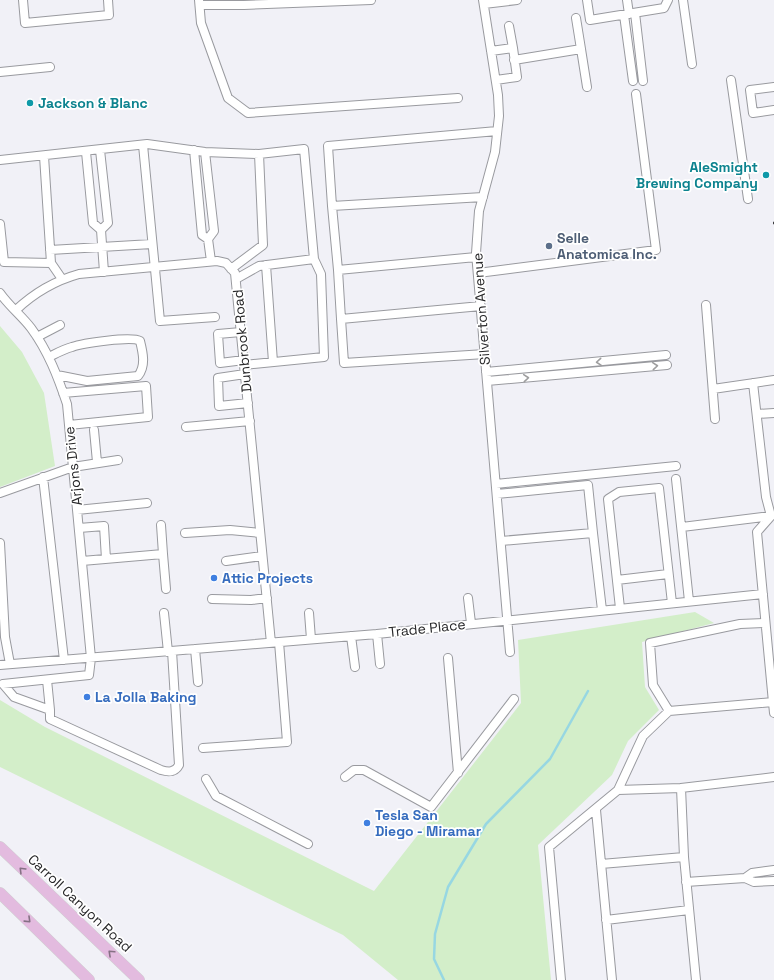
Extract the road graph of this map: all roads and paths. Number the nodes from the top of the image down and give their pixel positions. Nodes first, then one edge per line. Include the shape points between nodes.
1 (22, 0) edge
2 (108, 0) edge
3 (371, 0) edge
4 (517, 0) edge
5 (587, 0) edge
6 (628, 0) edge
7 (668, 0) edge
8 (683, 0) edge
9 (483, 2) edge
10 (199, 3) edge
11 (629, 14) junction
12 (576, 18) dead end
13 (509, 26) dead end
14 (513, 48) junction
15 (581, 49) junction
16 (491, 51) junction
17 (514, 60) junction
18 (692, 64) dead end
19 (50, 67) dead end
20 (0, 72) edge
21 (496, 80) junction
22 (731, 80) dead end
23 (633, 81) dead end
24 (643, 81) dead end
25 (587, 87) dead end
26 (774, 87) edge
27 (636, 94) dead end
28 (458, 98) dead end
29 (774, 110) edge
30 (497, 131) junction
31 (143, 145) junction
32 (100, 150) junction
33 (194, 150) junction
34 (86, 152) junction
35 (205, 152) junction
36 (259, 154) junction
37 (44, 156) junction
38 (0, 160) edge
39 (483, 197) junction
40 (748, 199) dead end
41 (332, 206) junction
42 (0, 224) edge
43 (100, 230) junction
44 (208, 239) junction
45 (152, 244) junction
46 (102, 248) junction
47 (50, 250) junction
48 (251, 254) junction
49 (476, 257) junction
50 (314, 259) junction
51 (211, 261) junction
52 (51, 263) junction
53 (263, 266) junction
54 (154, 267) junction
55 (231, 268) junction
56 (338, 270) junction
57 (104, 272) junction
58 (478, 273) junction
59 (62, 279) junction
60 (236, 279) junction
61 (0, 293) edge
62 (481, 306) junction
63 (706, 306) dead end
64 (16, 310) junction
65 (215, 318) dead end
66 (341, 319) junction
67 (60, 325) dead end
68 (241, 332) junction
69 (37, 337) junction
70 (485, 354) junction
71 (666, 356) dead end
72 (49, 357) junction
73 (273, 362) junction
74 (244, 363) junction
75 (667, 365) dead end
76 (486, 372) junction
77 (245, 374) junction
78 (57, 375) junction
79 (774, 380) edge
80 (487, 381) junction
81 (753, 383) junction
82 (713, 389) junction
83 (63, 392) junction
84 (248, 403) junction
85 (774, 413) edge
86 (757, 414) junction
87 (715, 419) dead end
88 (250, 421) junction
89 (69, 425) junction
90 (186, 427) dead end
91 (94, 430) dead end
92 (118, 460) dead end
93 (98, 462) junction
94 (676, 466) dead end
95 (73, 467) junction
96 (43, 477) junction
97 (676, 479) dead end
98 (496, 484) junction
99 (0, 493) edge
100 (497, 494) junction
101 (147, 503) dead end
102 (77, 510) junction
103 (771, 516) junction
104 (161, 525) dead end
105 (682, 527) junction
106 (79, 528) junction
107 (185, 533) dead end
108 (593, 533) junction
109 (260, 534) junction
110 (501, 541) junction
111 (0, 543) edge
112 (163, 554) junction
113 (262, 556) junction
114 (106, 558) junction
115 (82, 561) junction
116 (226, 561) dead end
117 (668, 574) junction
118 (617, 580) junction
119 (166, 589) dead end
120 (2, 592) edge
121 (763, 594) junction
122 (267, 598) junction
123 (468, 598) dead end
124 (212, 599) dead end
125 (689, 601) junction
126 (672, 603) junction
127 (620, 608) junction
128 (602, 610) junction
129 (164, 613) dead end
130 (309, 613) dead end
131 (508, 620) junction
132 (471, 623) junction
133 (765, 623) junction
134 (2, 634) edge
135 (377, 634) junction
136 (351, 636) junction
137 (311, 639) junction
138 (275, 642) junction
139 (195, 649) junction
140 (170, 651) junction
141 (510, 652) dead end
142 (91, 658) junction
143 (448, 658) dead end
144 (64, 660) junction
145 (10, 664) junction
146 (380, 664) dead end
147 (0, 665) edge
148 (354, 667) dead end
149 (47, 680) junction
150 (198, 682) dead end
151 (514, 699) dead end
152 (773, 702) junction
153 (50, 710) junction
154 (669, 711) junction
155 (774, 713) edge
156 (203, 748) dead end
157 (458, 773) junction
158 (345, 777) dead end
159 (774, 777) edge
160 (206, 780) dead end
161 (681, 788) junction
162 (618, 790) junction
163 (596, 810) junction
164 (308, 844) dead end
165 (0, 847) edge
166 (684, 856) junction
167 (601, 864) junction
168 (774, 870) edge
169 (745, 878) junction
170 (774, 881) edge
171 (686, 882) junction
172 (0, 893) edge
173 (689, 910) junction
174 (606, 920) junction
175 (89, 980) edge
176 (139, 980) edge
177 (561, 980) edge
178 (612, 980) edge
179 (696, 980) edge

1 - 2 street via 25,23 109,15
3 - 10 street via 244,5
4 - 9 street
5 - 11 street via 590,20
6 - 11 street
7 - 11 street via 664,8
8 - 18 street
9 - 16 street, Silverton Avenue
10 - 28 street via 201,23 228,98 248,113
11 - 23 street
11 - 24 street
12 - 15 street
13 - 14 street
14 - 16 street
14 - 17 street
15 - 17 street
15 - 25 street
16 - 21 street, Silverton Avenue
17 - 21 street via 517,77
19 - 20 street
21 - 30 street, Silverton Avenue via 499,113
22 - 40 street
26 - 29 street via 750,90 753,113
27 - 58 street via 656,250
30 - 39 street, Silverton Avenue via 495,152
30 - 41 street via 328,146
31 - 32 street
31 - 33 street
31 - 45 street
32 - 34 street
32 - 43 street via 108,223
33 - 35 street
33 - 44 street via 202,235
34 - 37 street
34 - 43 street via 93,223
35 - 36 street
35 - 44 street via 214,231
36 - 48 street via 263,245
36 - 50 street via 304,149
37 - 38 street
37 - 47 street
39 - 41 street
39 - 49 street, Silverton Avenue via 479,211
41 - 56 street
42 - 52 street via 4,262
43 - 46 street
44 - 51 street
45 - 46 street
45 - 54 street
46 - 47 street
46 - 57 street
47 - 52 street
48 - 53 street
48 - 55 street
49 - 56 street
49 - 58 street, Silverton Avenue
50 - 53 street
50 - 73 street via 321,274 324,357
51 - 54 street
51 - 55 street via 226,263
52 - 59 street
53 - 60 street
53 - 73 street
54 - 57 street
54 - 65 street via 160,321
55 - 60 street, Dunbrook Road
56 - 66 street
57 - 59 street via 79,274
58 - 62 street, Silverton Avenue
59 - 64 street via 32,295
60 - 68 street, Dunbrook Road
61 - 64 street, Arjons Drive
62 - 66 street
62 - 70 street, Silverton Avenue
63 - 82 street
64 - 69 street, Arjons Drive
66 - 70 street via 344,363
67 - 69 street
68 - 74 street, Dunbrook Road
68 - 74 street via 218,334 220,363
69 - 72 street, Arjons Drive
70 - 76 street, Silverton Avenue
71 -> 76 street
72 - 78 street, Arjons Drive
72 - 78 street via 85,343 127,339 140,341 143,371 138,376 88,381
73 - 74 street
74 - 77 street, Dunbrook Road
80 -> 75 street
76 - 80 street, Silverton Avenue
77 - 84 street, Dunbrook Road
77 - 84 street via 218,378 219,406
78 - 83 street, Arjons Drive
79 - 81 street
80 - 98 street, Silverton Avenue
81 - 82 street
81 - 86 street
82 - 87 street
83 - 89 street, Arjons Drive
83 - 89 street via 146,386 148,417
84 - 88 street, Dunbrook Road
85 - 86 street
86 - 103 street via 766,497
88 - 90 street
88 - 109 street, Dunbrook Road
89 - 95 street, Arjons Drive
91 - 93 street
92 - 93 street
93 - 95 street
94 - 98 street
95 - 96 street
95 - 102 street, Arjons Drive
96 - 99 street
96 - 144 street
97 - 105 street
98 - 100 street, Silverton Avenue
100 - 108 street via 588,485
100 - 110 street, Silverton Avenue
101 - 102 street
102 - 106 street, Arjons Drive
103 - 105 street
103 - 121 street via 757,532
104 - 112 street
105 - 125 street
106 - 114 street via 104,526
106 - 115 street, Arjons Drive
107 - 109 street via 230,530
108 - 110 street
108 - 128 street
109 - 113 street, Dunbrook Road
110 - 131 street, Silverton Avenue
111 - 120 street
112 - 114 street
112 - 119 street
113 - 116 street
113 - 122 street, Dunbrook Road
114 - 115 street
115 - 142 street, Arjons Drive
117 - 118 street
117 - 118 street via 659,488 619,492 608,499
117 - 126 street
118 - 127 street
120 - 134 street
121 - 125 street, Trade Place
121 - 133 street
122 - 124 street
122 - 138 street, Dunbrook Road
123 - 132 street
125 - 126 street, Trade Place
126 - 127 street, Trade Place
127 - 128 street, Trade Place
128 - 131 street, Trade Place
129 - 140 street
130 - 137 street
131 - 132 street, Trade Place
131 - 141 street, Silverton Avenue
132 - 135 street, Trade Place
133 - 152 street
133 - 154 street via 740,624 650,643 653,685
134 - 145 street
135 - 136 street, Trade Place
135 - 146 street
136 - 137 street, Trade Place
136 - 148 street
137 - 138 street, Trade Place
138 - 139 street, Trade Place
138 - 156 street, Dunbrook Road via 286,742
139 - 140 street, Trade Place
139 - 150 street
140 - 142 street, Trade Place
140 - 153 street via 179,765 173,771 161,770 50,719
142 - 144 street, Trade Place
142 - 149 street via 89,675
143 - 157 street
144 - 145 street, Trade Place
145 - 147 street, Trade Place
149 - 153 street
149 - 153 street via 3,684 14,697
151 - 157 street
152 - 154 street
152 - 155 street
154 - 162 street via 643,736
157 - 158 street via 431,807 364,770 354,770
159 - 161 street
160 - 164 street via 216,796
161 - 162 street
161 - 166 street
162 - 163 street
163 - 167 street
163 - 177 street via 549,847
176 -> 165 main road, Carroll Canyon Road
166 - 167 street
166 - 171 street
167 - 174 street
168 - 169 street via 752,873
169 - 170 street via 754,882
169 - 171 street
171 - 173 street
172 -> 175 main road
173 - 174 street
173 - 179 street
174 - 178 street

